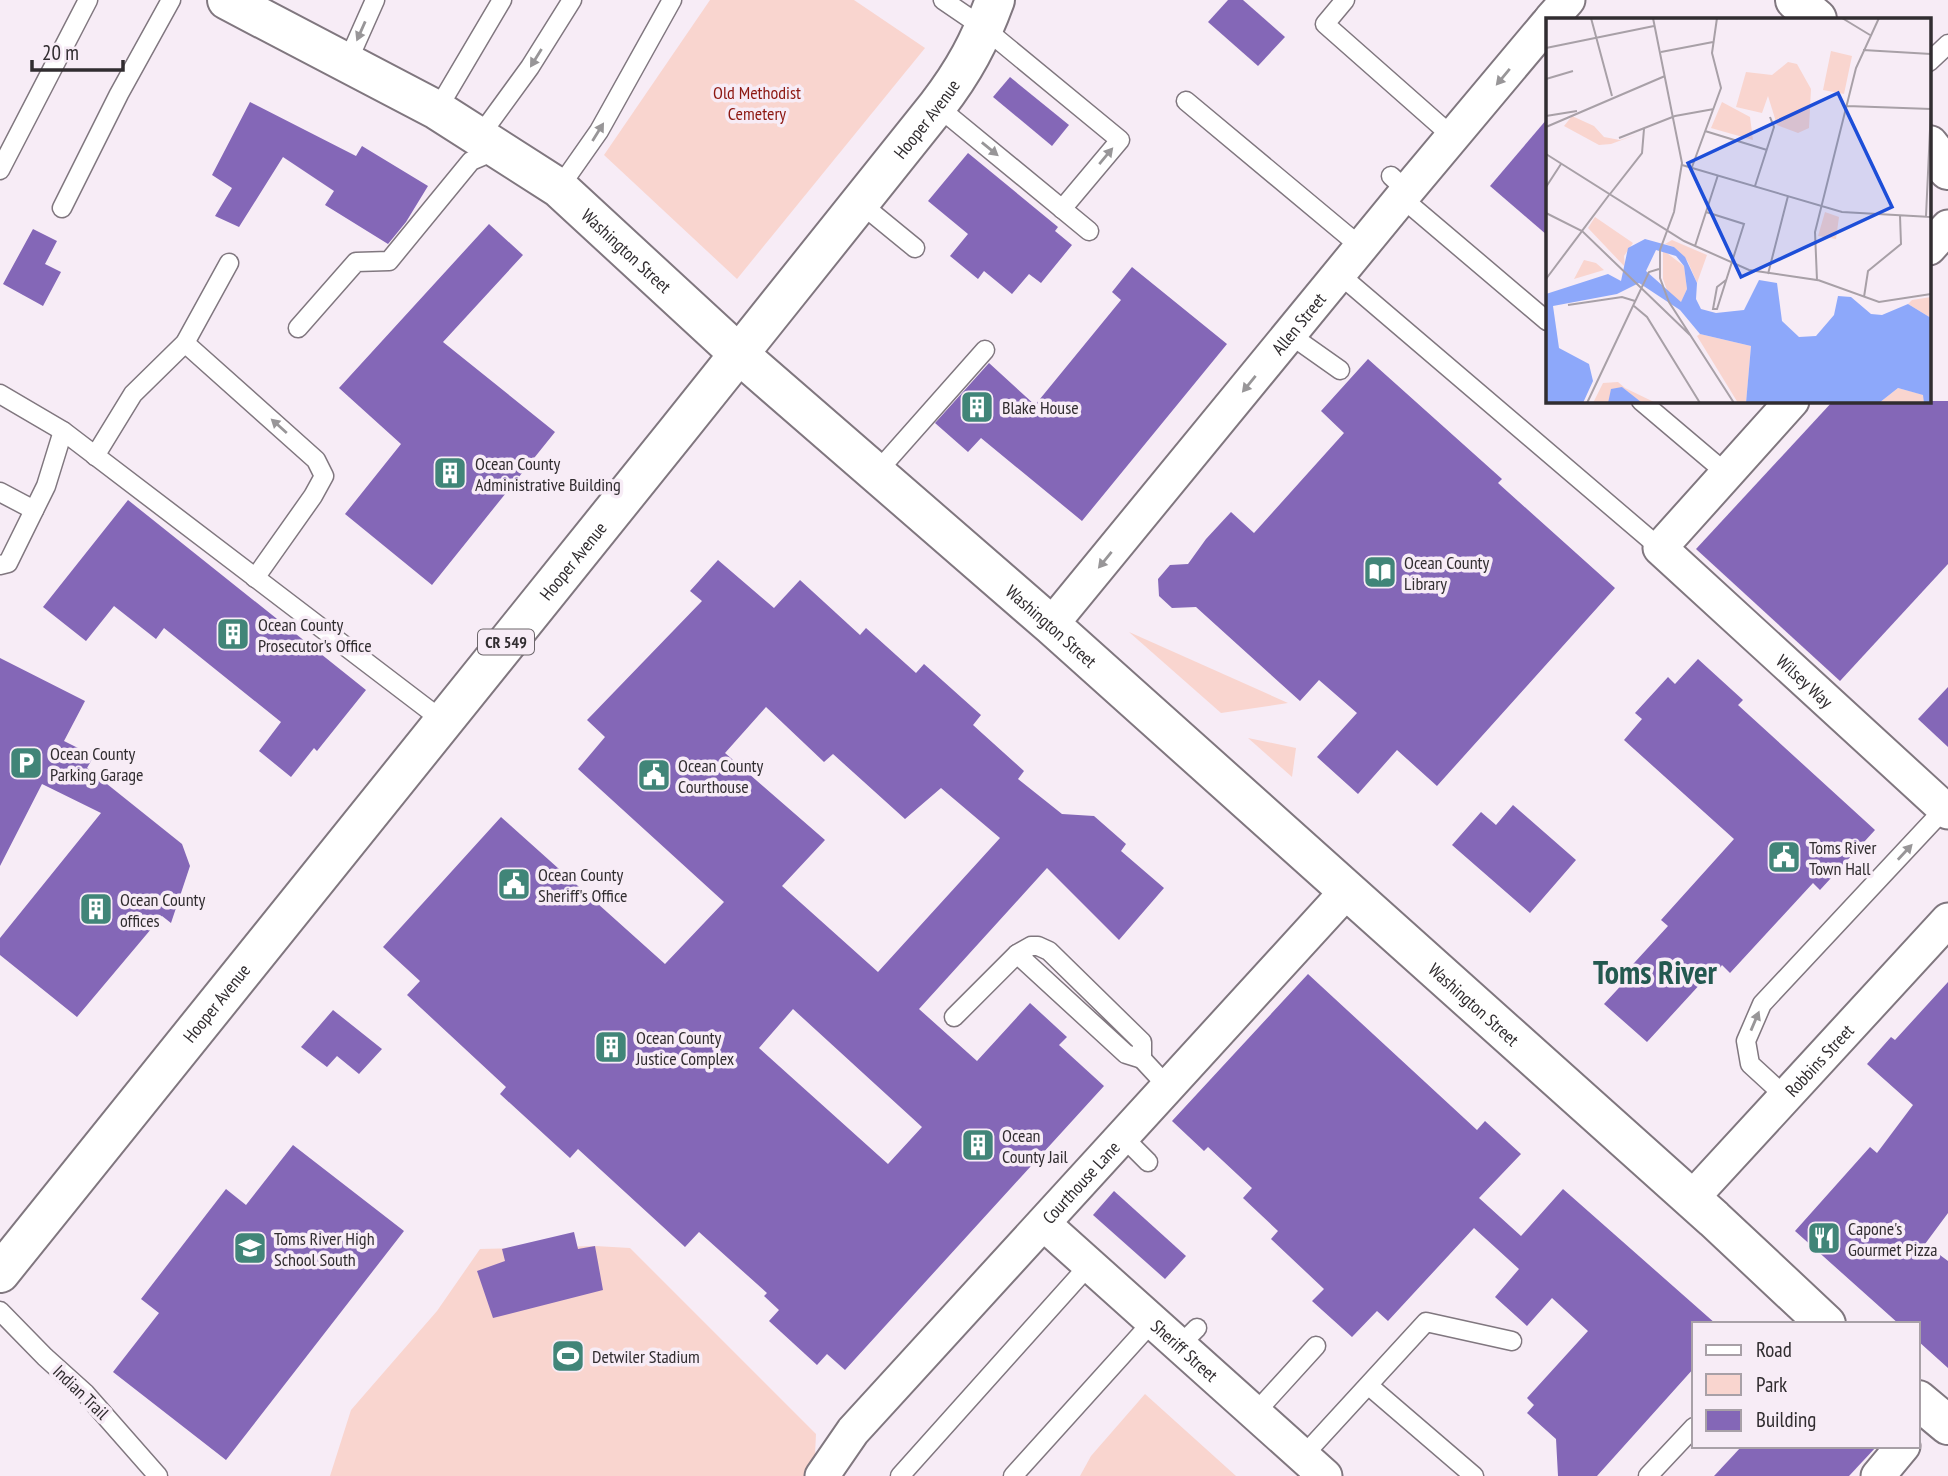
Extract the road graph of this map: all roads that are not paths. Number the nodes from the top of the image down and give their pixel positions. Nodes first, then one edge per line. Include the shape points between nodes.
1 (88, 0) edge
2 (171, 0) edge
3 (226, 0) edge
4 (375, 0) edge
5 (502, 0) edge
6 (572, 0) edge
7 (672, 0) edge
8 (943, 0) edge
9 (1345, 0) edge
10 (1568, 0) edge
11 (1795, 0) edge
12 (990, 14) edge
13 (1553, 18) edge
14 (1816, 18) edge
15 (1546, 25) edge
16 (1948, 44) edge
17 (1930, 61) edge
18 (347, 63) junction
19 (1186, 101) dead end
20 (937, 106) junction
21 (437, 110) junction
22 (1453, 137) junction
23 (489, 143) junction
24 (1930, 146) edge
25 (0, 170) edge
26 (1948, 170) edge
27 (559, 188) junction
28 (1400, 188) junction
29 (860, 203) junction
30 (62, 208) dead end
31 (1062, 209) junction
32 (1948, 227) edge
33 (1089, 231) dead end
34 (915, 247) dead end
35 (1361, 247) junction
36 (1930, 247) edge
37 (229, 263) dead end
38 (1339, 274) junction
39 (1546, 320) edge
40 (298, 328) dead end
41 (1289, 334) junction
42 (185, 343) junction
43 (985, 350) dead end
44 (740, 355) junction
45 (1340, 370) dead end
46 (0, 394) edge
47 (1642, 402) edge
48 (1791, 402) edge
49 (63, 431) junction
50 (95, 456) junction
51 (876, 472) junction
52 (1727, 474) junction
53 (0, 492) edge
54 (34, 510) junction
55 (1660, 548) junction
56 (0, 565) edge
57 (255, 578) junction
58 (1051, 625) junction
59 (442, 720) junction
60 (1947, 809) edge
61 (1346, 892) junction
62 (1945, 928) edge
63 (1017, 954) junction
64 (954, 1017) dead end
65 (1142, 1059) junction
66 (1168, 1087) junction
67 (1786, 1097) junction
68 (1123, 1137) junction
69 (1148, 1162) dead end
70 (1691, 1199) junction
71 (1044, 1224) junction
72 (1090, 1264) junction
73 (0, 1273) edge
74 (0, 1311) edge
75 (1153, 1321) junction
76 (1824, 1322) edge
77 (1512, 1342) dead end
78 (1316, 1346) dead end
79 (1375, 1391) dead end
80 (1255, 1413) junction
81 (1692, 1429) edge
82 (1901, 1448) edge
83 (1314, 1466) edge
84 (158, 1476) edge
85 (822, 1476) edge
86 (901, 1476) edge
87 (1013, 1476) edge
88 (1474, 1476) edge
89 (1648, 1476) edge
90 (1878, 1476) edge

1 - 25 lane
2 - 30 lane
3 - 18 main road, Washington Street
4 -> 18 lane
5 - 21 lane
6 -> 23 lane
27 -> 7 lane via 599,131
8 - 12 lane
9 - 22 lane via 1325,23
10 - 13 street
11 - 14 main road
12 - 20 main road, Hooper Avenue / CR 549 via 976,49
31 -> 12 lane via 1120,139
15 -> 22 street, Allen Street
16 - 17 lane
18 - 21 main road, Washington Street
19 - 35 lane
20 - 29 main road, Hooper Avenue / CR 549
20 -> 31 lane
21 - 23 main road, Washington Street
22 - 28 street, Allen Street
23 - 27 main road, Washington Street
23 - 40 lane via 389,261 356,261
24 - 26 main road
27 - 44 main road, Washington Street
28 - 35 street, Allen Street
28 - 39 lane
29 - 34 lane
29 - 44 main road, Hooper Avenue / CR 549
31 - 33 lane
32 - 36 street
35 - 38 street, Allen Street
37 - 42 lane
38 - 41 street, Allen Street
38 - 55 lane
41 - 45 lane
41 -> 58 street, Allen Street
42 - 50 lane via 133,394
57 -> 42 lane via 324,476 316,460
43 - 51 lane
44 - 51 main road, Washington Street
44 - 59 main road, Hooper Avenue / CR 549
46 - 49 lane
47 - 52 lane
48 - 52 street
49 - 50 lane
49 - 54 lane
50 - 57 lane
51 - 58 main road, Washington Street
52 - 55 street
53 - 54 lane
54 - 56 lane via 8,563
55 - 60 street, Wilsey Way
57 - 59 lane
58 - 61 main road, Washington Street
59 - 73 main road, Hooper Avenue / CR 549
67 -> 60 lane via 1750,1064 1746,1041 1762,1004
61 - 66 street, Courthouse Lane
61 - 70 main road, Washington Street
62 - 67 street, Robbins Street
63 - 64 lane
63 - 65 lane via 1126,1054
63 - 65 lane via 1031,946 1049,951 1142,1042
65 - 66 lane
66 - 68 street, Courthouse Lane
67 - 70 street, Robbins Street
68 - 69 lane
68 - 71 street, Courthouse Lane
70 - 76 main road, Washington Street
71 - 72 street, Sheriff Street
71 - 85 street, Courthouse Lane via 853,1431
72 - 75 street, Sheriff Street
72 - 86 lane
74 - 84 lane, Indian Trail via 85,1393
75 - 80 street, Sheriff Street via 1188,1337
75 - 87 lane
77 - 83 lane via 1426,1322
78 - 80 lane
79 - 88 lane
80 - 83 street, Sheriff Street
81 - 89 lane
82 - 90 street

